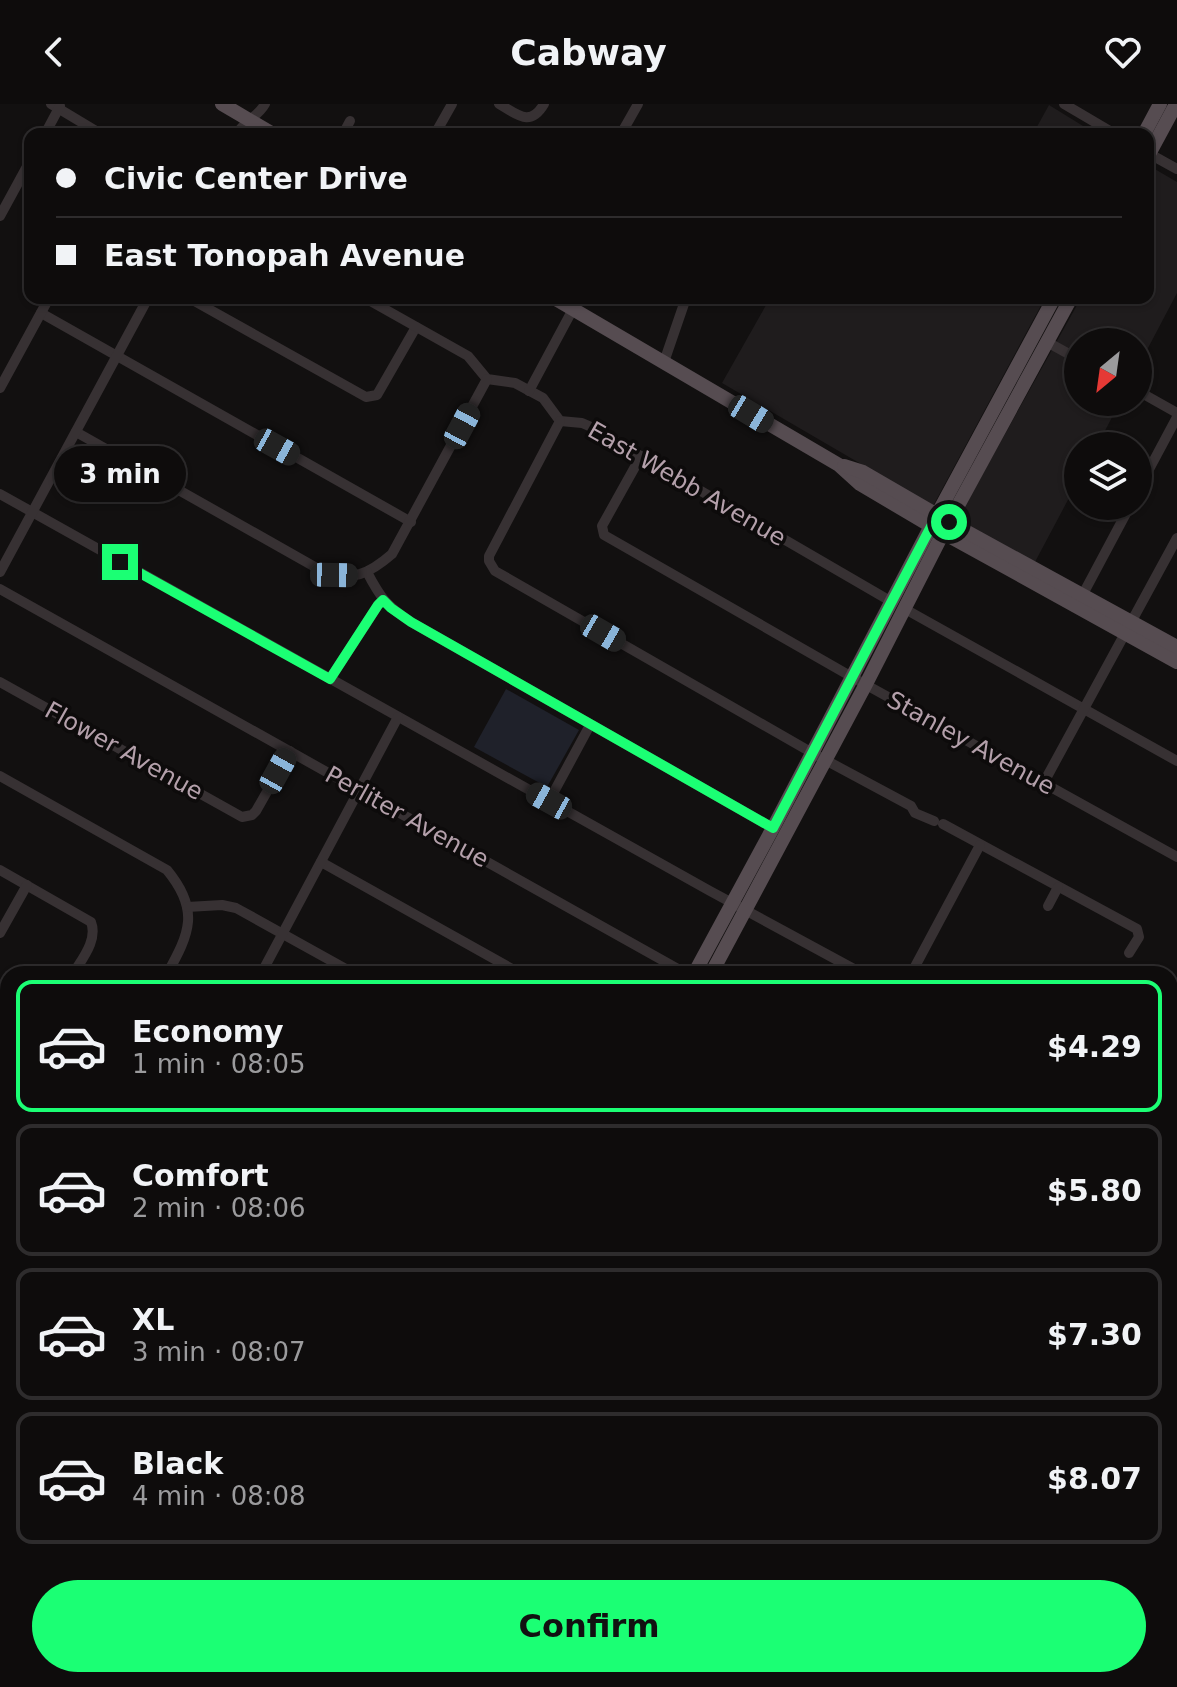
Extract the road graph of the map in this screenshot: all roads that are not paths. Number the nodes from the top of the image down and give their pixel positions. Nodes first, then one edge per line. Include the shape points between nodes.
1 (222, 104) edge
2 (265, 104) edge
3 (452, 104) edge
4 (499, 104) edge
5 (544, 104) edge
6 (638, 104) edge
7 (1064, 104) edge
8 (1160, 104) edge
9 (1176, 104) edge
10 (57, 105) edge
11 (250, 120) junction
12 (350, 121) dead end
13 (47, 128) edge
14 (92, 128) edge
15 (240, 128) edge
16 (263, 128) edge
17 (346, 128) edge
18 (438, 128) edge
19 (624, 128) edge
20 (1105, 128) edge
21 (1147, 128) edge
22 (1154, 143) edge
23 (1154, 157) edge
24 (1177, 169) edge
25 (24, 172) edge
26 (0, 216) edge
27 (46, 304) edge
28 (145, 304) edge
29 (200, 304) edge
30 (376, 304) edge
31 (564, 304) edge
32 (684, 304) edge
33 (1051, 304) edge
34 (1052, 304) edge
35 (1068, 304) edge
36 (573, 309) junction
37 (41, 313) junction
38 (416, 327) junction
39 (1047, 342) junction
40 (1064, 351) edge
41 (1025, 353) junction
42 (117, 356) junction
43 (664, 362) junction
44 (487, 379) junction
45 (1024, 384) junction
46 (0, 388) edge
47 (529, 391) junction
48 (1152, 400) edge
49 (1177, 415) edge
50 (560, 421) junction
51 (76, 432) junction
52 (641, 456) junction
53 (1152, 463) edge
54 (0, 494) edge
55 (32, 513) junction
56 (1123, 520) edge
57 (411, 522) junction
58 (940, 524) junction
59 (1177, 538) edge
60 (0, 572) edge
61 (367, 572) junction
62 (0, 589) edge
63 (1082, 596) junction
64 (383, 600) junction
65 (898, 605) junction
66 (1128, 628) junction
67 (1177, 647) edge
68 (1177, 662) edge
69 (852, 677) junction
70 (330, 679) junction
71 (0, 682) edge
72 (866, 684) junction
73 (1083, 710) junction
74 (398, 717) junction
75 (590, 725) junction
76 (290, 751) junction
77 (812, 753) junction
78 (825, 760) junction
79 (1177, 761) edge
80 (0, 776) edge
81 (1043, 784) junction
82 (359, 790) junction
83 (549, 801) junction
84 (773, 828) junction
85 (980, 845) junction
86 (1177, 857) edge
87 (321, 862) junction
88 (0, 870) edge
89 (27, 885) junction
90 (1058, 887) junction
91 (1048, 906) dead end
92 (187, 907) junction
93 (738, 907) junction
94 (0, 933) edge
95 (283, 933) junction
96 (1129, 953) dead end
97 (78, 966) edge
98 (171, 966) edge
99 (265, 966) edge
100 (339, 966) edge
101 (507, 966) edge
102 (673, 966) edge
103 (699, 966) edge
104 (714, 966) edge
105 (848, 966) edge
106 (915, 966) edge

1 - 11 main road
2 - 11 street
3 - 18 street
4 - 5 street via 532,118
6 - 19 street
7 - 20 street
8 - 21 main road
9 - 22 main road
10 - 13 street
10 - 14 street
11 - 15 street
11 - 16 main road
12 - 17 street
23 - 24 street
25 - 26 street
27 - 37 street
28 - 42 street
29 - 38 street via 366,397 377,395
30 - 38 street
31 - 36 main road
32 - 43 street
33 - 41 main road
34 - 39 main road via 1043,335
35 - 39 main road
36 - 43 main road
36 - 47 street
37 - 42 street
37 - 46 street
38 - 44 street via 468,356
39 - 40 street
39 - 45 main road
41 - 45 main road via 1029,358
41 - 58 main road
42 - 51 street
42 - 57 street
43 - 58 main road via 839,465 860,484
44 - 47 street, East Webb Avenue
44 - 57 street
45 - 58 main road
47 - 50 street, East Webb Avenue via 543,398
48 - 49 street
49 - 53 street
50 - 52 street, East Webb Avenue via 589,426
50 - 77 street via 489,556 495,571
51 - 55 street
51 - 61 street via 322,571 356,576
52 - 65 street, East Webb Avenue
52 - 69 street, Stanley Avenue via 602,526 604,535
54 - 55 street
55 - 60 street
55 - 70 street
56 - 63 street
57 - 61 street via 392,554
58 - 63 main road
58 - 65 main road
58 - 66 main road
59 - 66 street
61 - 64 street
62 - 76 street, Perliter Avenue
63 - 66 main road
64 - 70 street
64 - 75 street via 411,622
65 - 69 main road
65 - 72 main road
65 - 73 street, East Webb Avenue
66 - 67 main road
66 - 68 main road
66 - 73 street
69 - 72 street, Stanley Avenue
69 - 77 main road
70 - 74 street
71 - 76 street, Flower Avenue via 242,817 256,811
72 - 78 main road
72 - 81 street, Stanley Avenue
73 - 79 street, East Webb Avenue
73 - 81 street
74 - 82 street
74 - 83 street
75 - 83 street
75 - 84 street
76 - 82 street, Perliter Avenue
77 - 78 street
77 - 84 main road
78 - 85 street
78 - 93 main road
80 - 92 street via 167,870
81 - 86 street, Stanley Avenue
82 - 87 street
82 - 102 street, Perliter Avenue
83 - 93 street
84 - 93 main road
85 - 90 street
85 - 106 street
87 - 95 street
87 - 101 street
88 - 89 street
89 - 94 street
89 - 97 street via 91,922 92,941
90 - 91 street
90 - 96 street via 1137,929 1139,937
92 - 95 street via 236,908
92 - 98 street via 186,938
93 - 103 main road
93 - 104 main road
93 - 105 street
95 - 99 street
95 - 100 street

